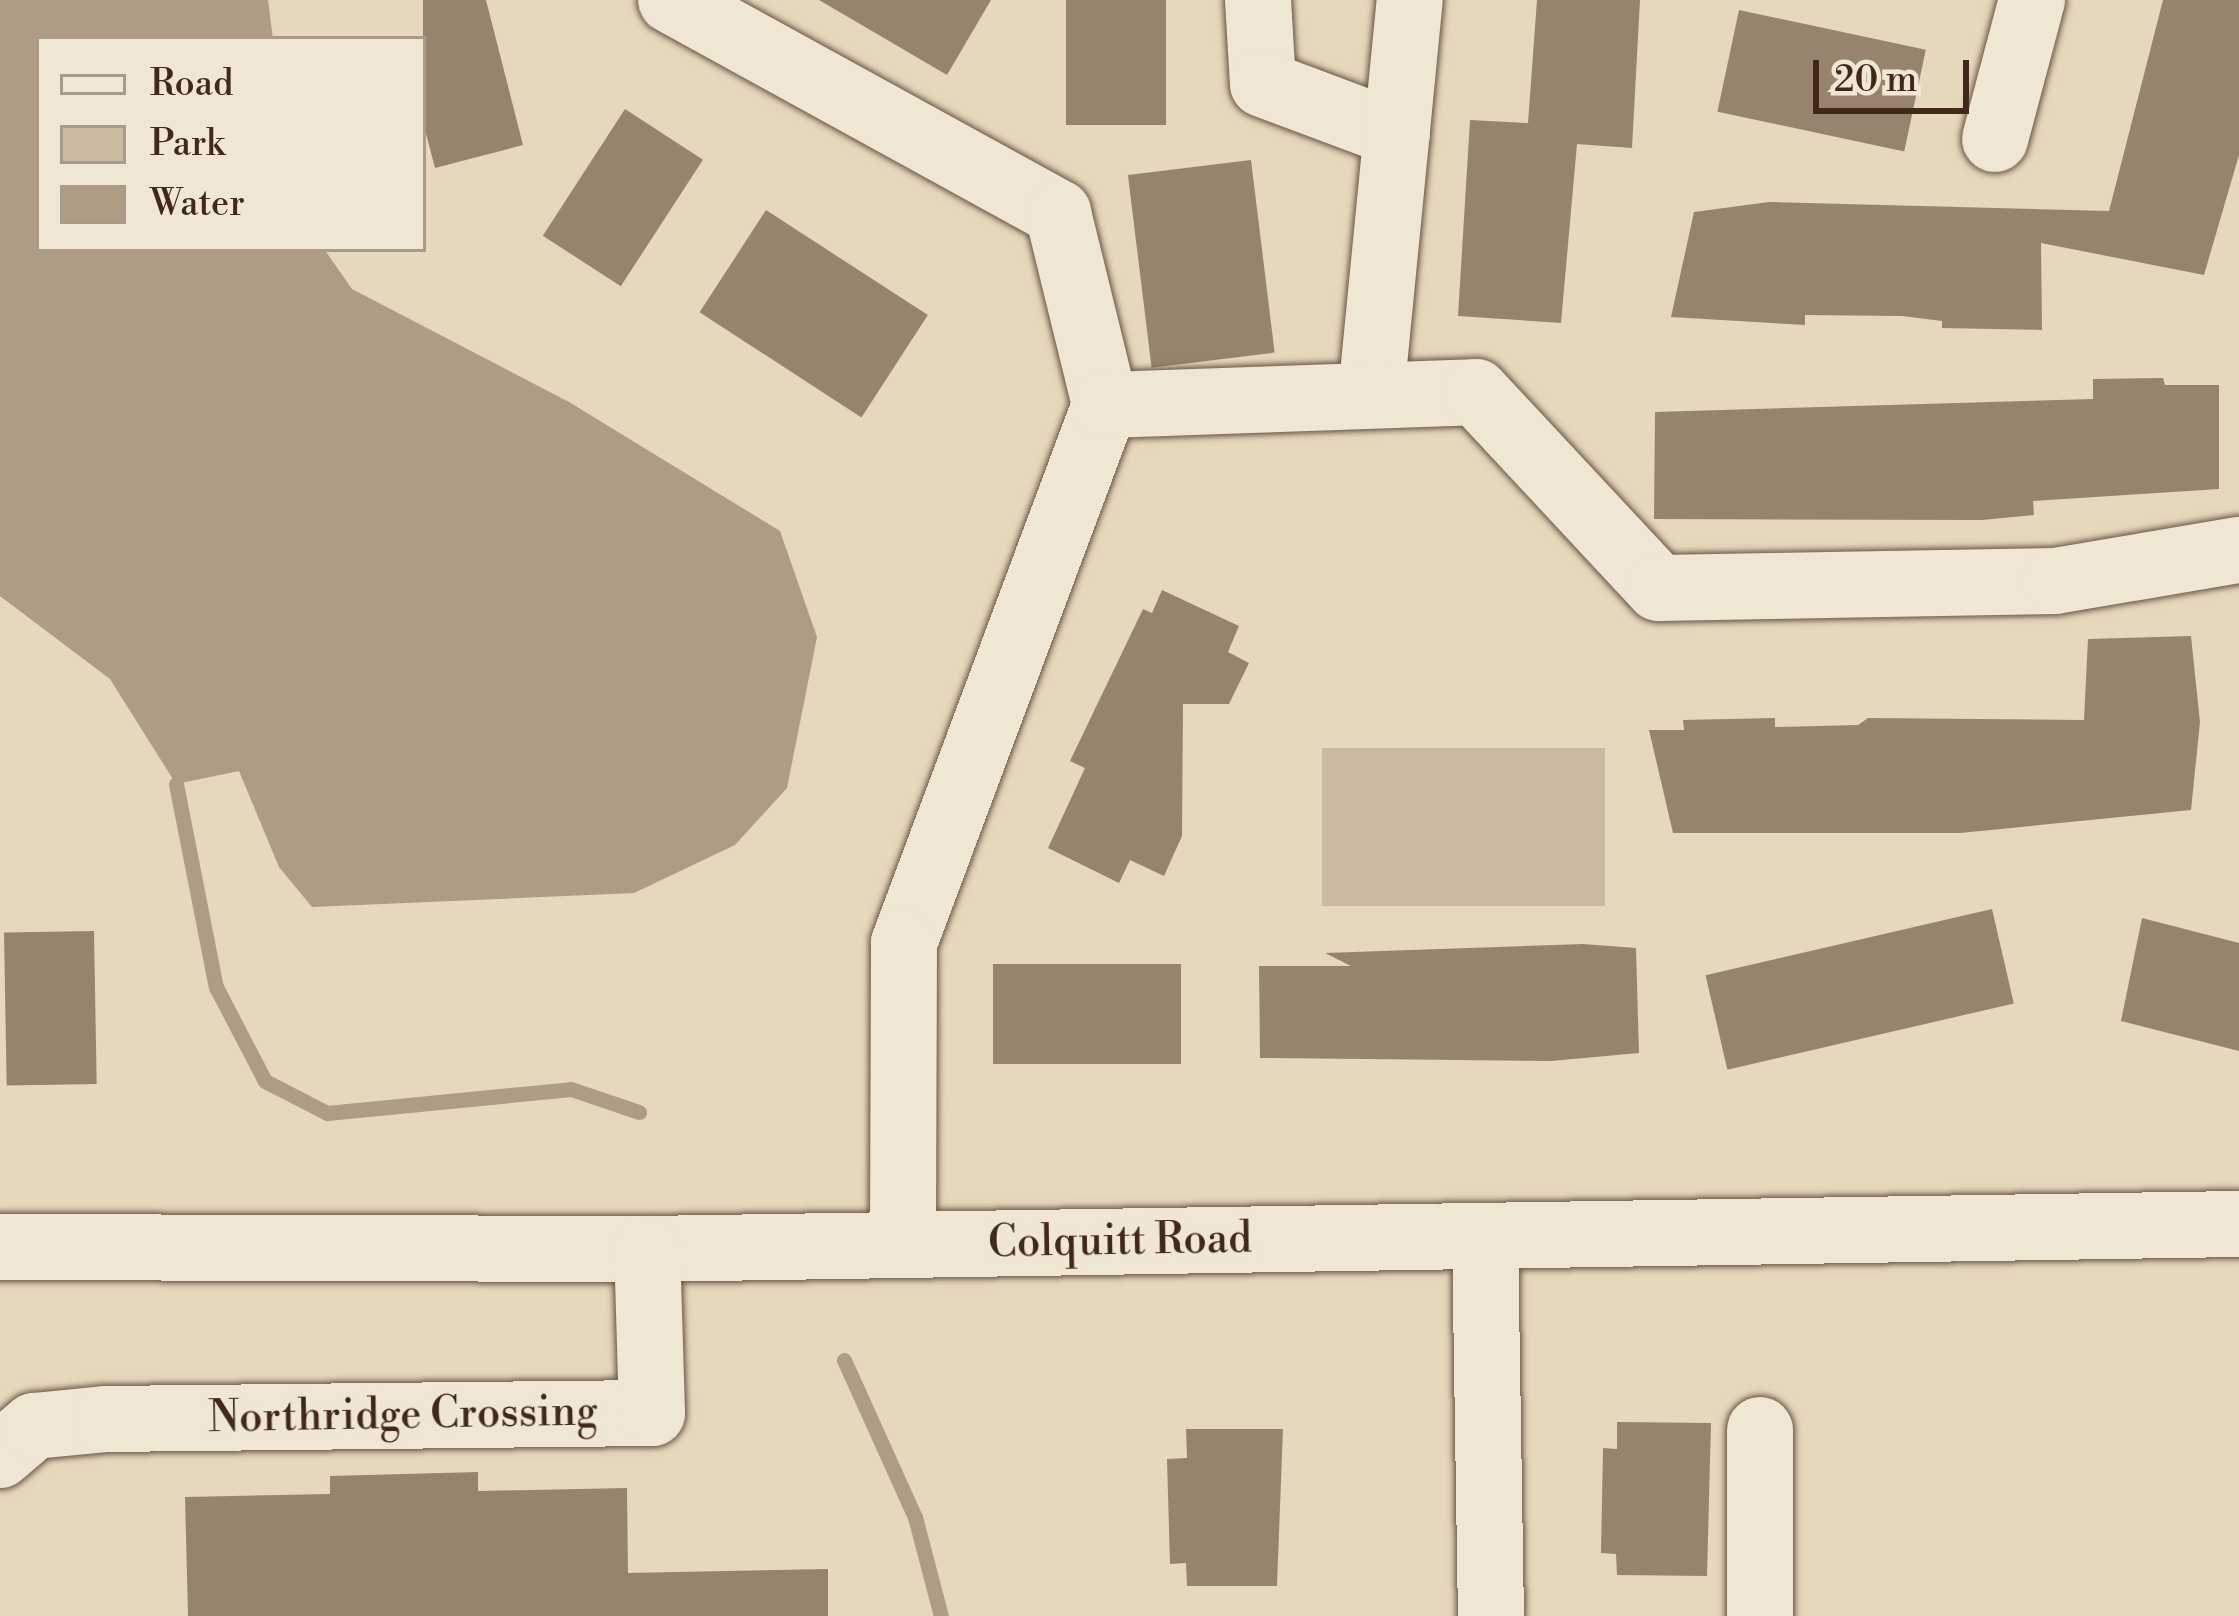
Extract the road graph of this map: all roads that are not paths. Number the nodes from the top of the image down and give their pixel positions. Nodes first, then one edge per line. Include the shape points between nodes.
1 (671, 0) edge
2 (1258, 0) edge
3 (1410, 0) edge
4 (2032, 0) edge
5 (1397, 134) junction
6 (1995, 139) dead end
7 (1371, 395) junction
8 (1105, 405) junction
9 (2239, 550) edge
10 (2239, 1224) edge
11 (1485, 1237) junction
12 (903, 1245) junction
13 (0, 1247) edge
14 (647, 1249) junction
15 (1760, 1430) dead end
16 (0, 1455) edge
17 (1491, 1616) edge
18 (1760, 1616) edge

1 - 8 street via 1058,213
2 - 5 street via 1263,85
3 - 5 street
4 - 6 street
5 - 7 street
7 - 8 street
7 - 9 street via 1476,392 1659,588 2055,581
8 - 12 street via 904,943
10 - 11 street, Colquitt Road
11 - 12 street, Colquitt Road
11 - 17 street
12 - 14 street, Colquitt Road
13 - 14 street, Colquitt Road
14 - 16 street, Northridge Crossing via 652,1413 105,1419 34,1426
15 - 18 street

